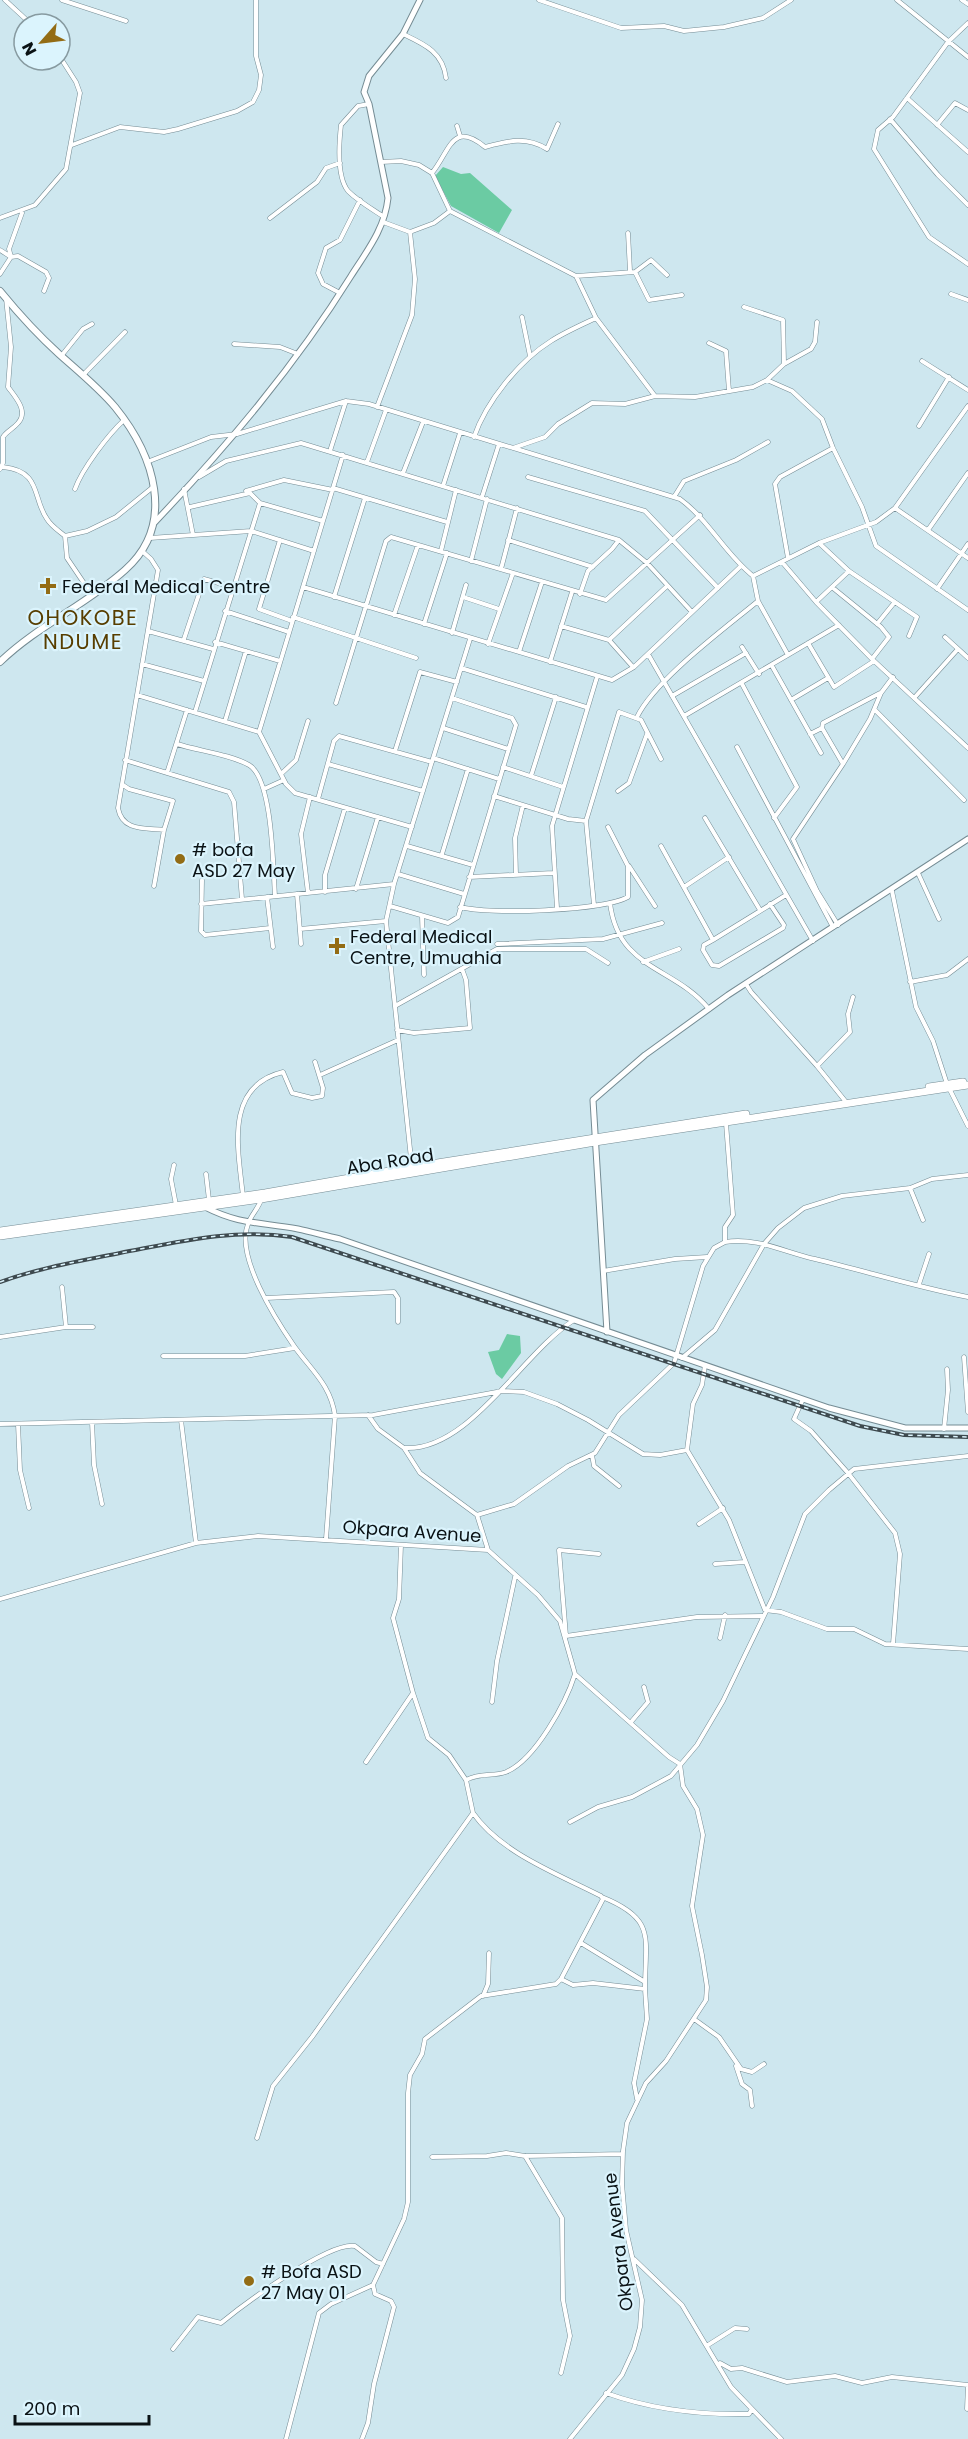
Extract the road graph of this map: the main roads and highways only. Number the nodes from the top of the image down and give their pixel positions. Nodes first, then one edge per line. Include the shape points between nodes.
1 (0, 291) edge
2 (0, 662) edge
3 (968, 1083) edge
4 (784, 1111) junction
5 (595, 1140) junction
6 (413, 1170) junction
7 (207, 1204) junction
8 (54, 1226) junction
9 (0, 1232) edge
10 (0, 1236) edge

1 - 2 main road via 124,419 146,462 156,508 150,538 124,570
3 - 4 main road
4 - 5 main road, Aba Road
4 - 5 main road, Aba Road
5 - 6 main road, Aba Road
6 - 7 main road, Aba Road
6 - 7 main road, Aba Road via 261,1199
7 - 8 main road, Aba Road
7 - 8 main road, Aba Road
8 - 9 main road, Aba Road
8 - 10 main road, Aba Road

